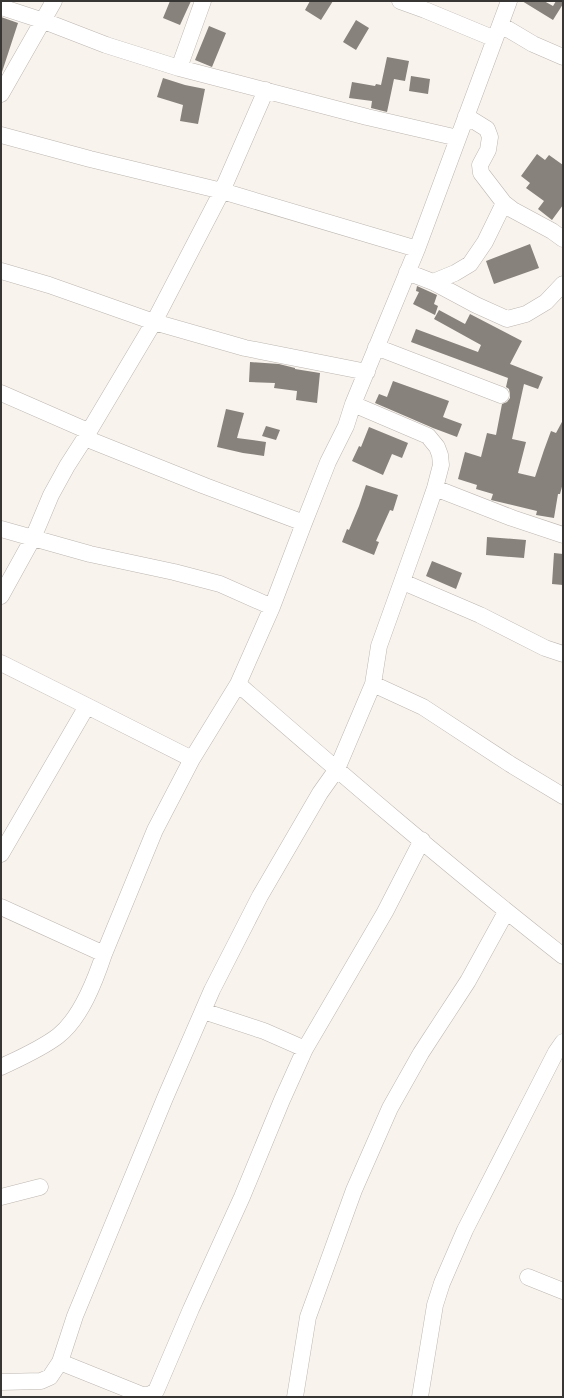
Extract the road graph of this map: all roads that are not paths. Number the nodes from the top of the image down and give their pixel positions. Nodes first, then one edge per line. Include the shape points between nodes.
1 (54, 1) edge
2 (203, 1) edge
3 (400, 1) edge
4 (509, 1) edge
5 (1, 7) edge
6 (44, 21) junction
7 (498, 32) junction
8 (563, 57) edge
9 (178, 68) junction
10 (266, 90) junction
11 (1, 94) edge
12 (466, 116) junction
13 (1, 135) edge
14 (458, 138) junction
15 (222, 192) junction
16 (504, 202) junction
17 (563, 239) edge
18 (417, 249) junction
19 (1, 271) edge
20 (407, 272) junction
21 (433, 282) junction
22 (563, 284) edge
23 (154, 322) junction
24 (376, 347) junction
25 (367, 372) junction
26 (1, 393) edge
27 (501, 395) dead end
28 (354, 404) junction
29 (87, 435) junction
30 (435, 488) junction
31 (304, 523) junction
32 (1, 529) edge
33 (563, 535) edge
34 (33, 538) junction
35 (403, 582) junction
36 (1, 596) edge
37 (272, 607) junction
38 (563, 654) edge
39 (1, 663) edge
40 (238, 684) junction
41 (373, 684) junction
42 (87, 706) junction
43 (192, 759) junction
44 (337, 769) junction
45 (563, 796) edge
46 (422, 840) junction
47 (1, 854) edge
48 (1, 907) edge
49 (506, 912) junction
50 (104, 954) junction
51 (563, 956) edge
52 (203, 1011) junction
53 (563, 1042) edge
54 (305, 1049) junction
55 (1, 1067) edge
56 (40, 1187) dead end
57 (1, 1197) edge
58 (528, 1277) dead end
59 (563, 1290) edge
60 (60, 1362) junction
61 (1, 1382) edge
62 (295, 1397) edge
63 (420, 1397) edge

1 - 6 street
2 - 9 street
3 - 7 street
4 - 7 street
5 - 6 street
6 - 9 street via 106,45
6 - 11 street
7 - 8 street
7 - 12 street
9 - 10 street
10 - 14 street
10 - 15 street
12 - 14 street
12 - 16 street via 487,129 490,137 488,150 480,165 481,173
13 - 15 street
14 - 18 street
15 - 18 street
15 - 23 street
16 - 17 street via 512,210
16 - 21 street via 486,242 470,264
18 - 20 street
19 - 23 street
20 - 21 street
20 - 24 street
21 - 22 street via 507,318 526,314 546,302
23 - 25 street via 245,348
23 - 29 street
24 - 25 street
24 - 27 street
25 - 28 street
26 - 29 street
28 - 30 street via 428,436 440,455 441,465
28 - 31 street
29 - 31 street via 205,486
29 - 34 street via 51,495
30 - 33 street
30 - 35 street
31 - 37 street
32 - 34 street
34 - 36 street
34 - 37 street via 220,584
35 - 38 street
35 - 41 street via 379,646
37 - 40 street
39 - 42 street
40 - 43 street
40 - 44 street
41 - 44 street
41 - 45 street via 424,707
42 - 43 street
42 - 47 street
43 - 50 street via 155,830
44 - 46 street
44 - 52 street via 320,793 260,896
46 - 49 street
46 - 54 street via 385,912
48 - 50 street
49 - 51 street
49 - 62 street via 468,981 421,1053 390,1108 354,1190 308,1317
50 - 55 street via 85,1001 59,1036
52 - 54 street
52 - 60 street via 74,1316
53 - 63 street via 465,1230 442,1283 435,1304
54 - 60 street via 156,1391 150,1395 142,1395
56 - 57 street
58 - 59 street
60 - 61 street via 50,1377 41,1381

